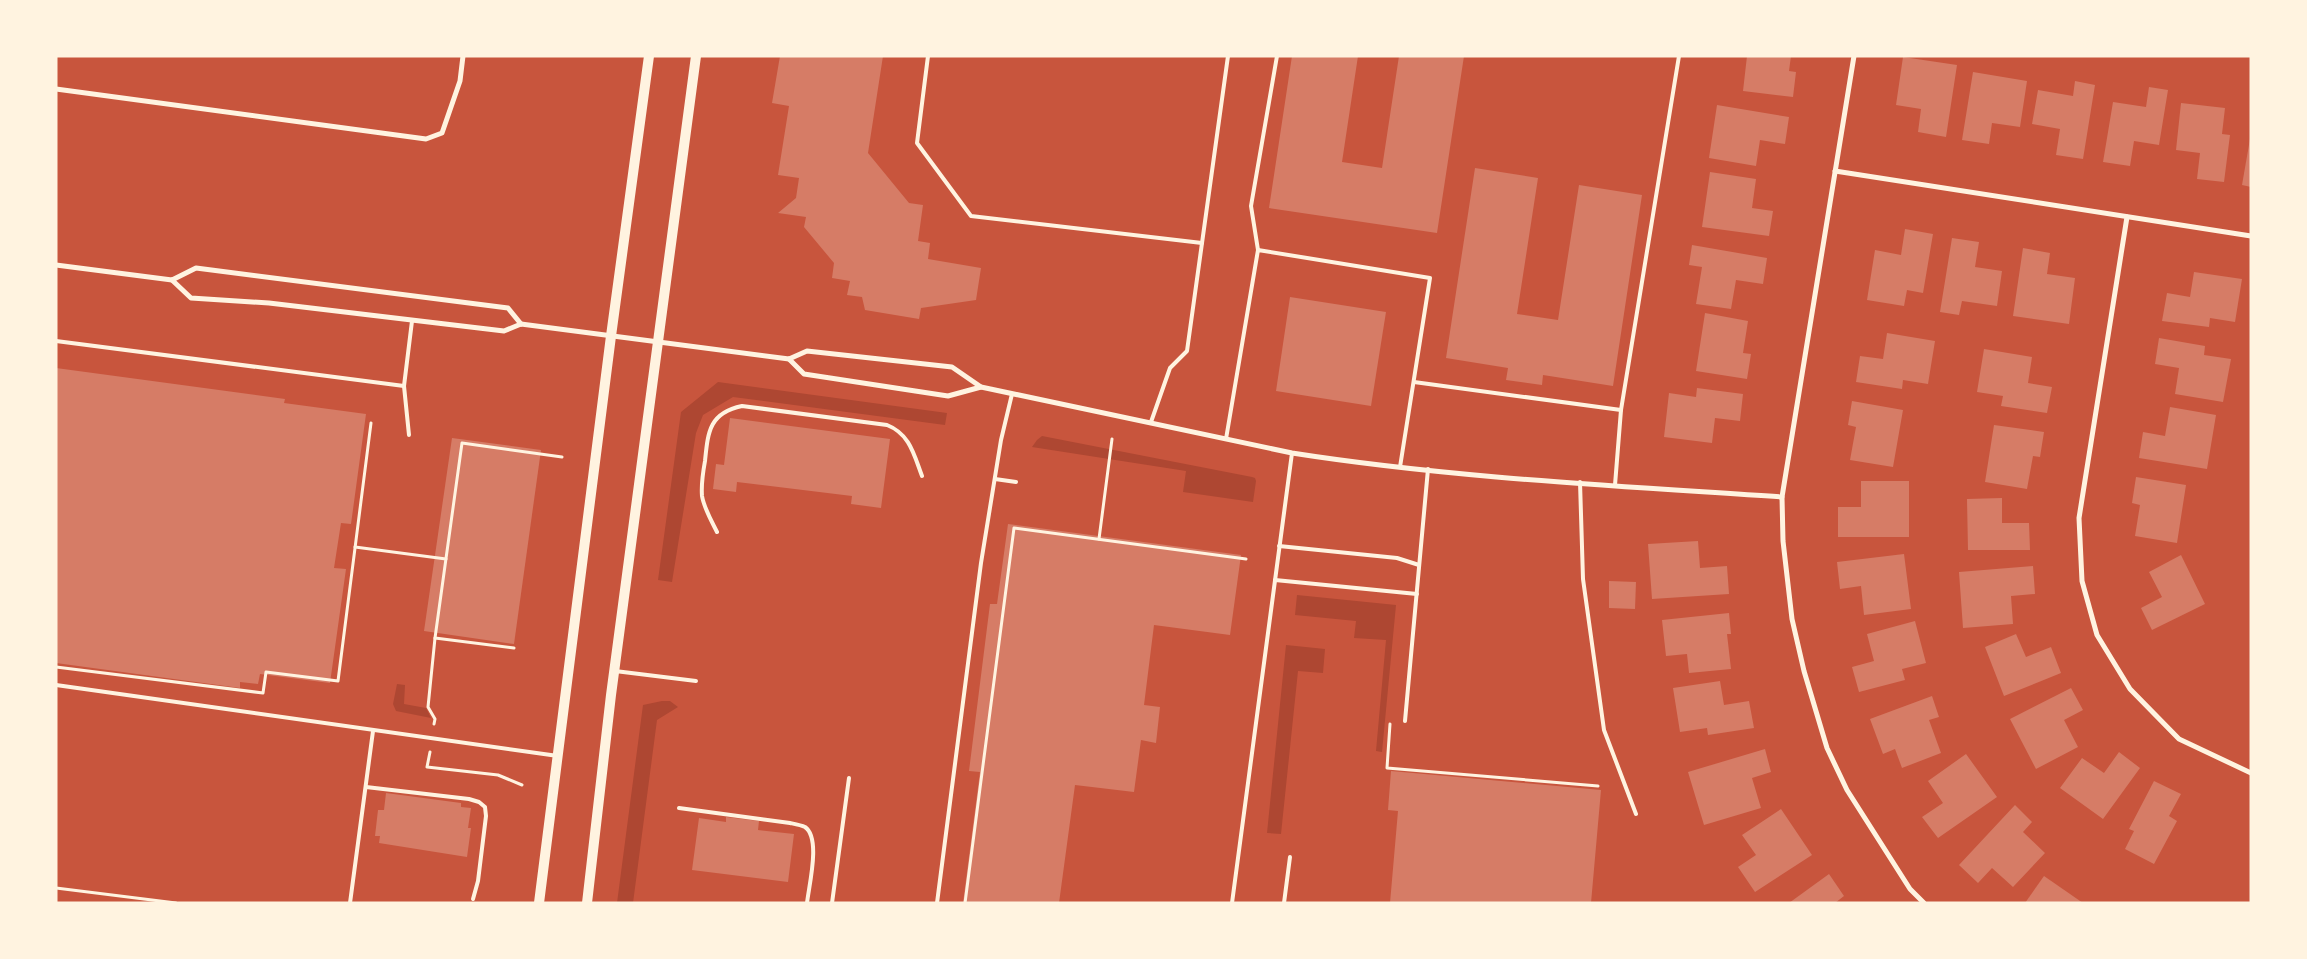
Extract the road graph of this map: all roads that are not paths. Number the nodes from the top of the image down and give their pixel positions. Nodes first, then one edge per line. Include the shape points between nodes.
1 (463, 56) edge
2 (649, 56) edge
3 (696, 56) edge
4 (928, 56) edge
5 (1228, 56) edge
6 (1277, 56) edge
7 (1680, 56) edge
8 (1854, 56) edge
9 (56, 89) edge
10 (1835, 171) junction
11 (2127, 217) junction
12 (2251, 236) edge
13 (1202, 243) junction
14 (1258, 250) junction
15 (56, 265) edge
16 (172, 280) junction
17 (412, 321) junction
18 (521, 324) junction
19 (611, 336) junction
20 (56, 341) edge
21 (658, 341) junction
22 (789, 359) junction
23 (1414, 382) junction
24 (404, 386) junction
25 (980, 388) junction
26 (1012, 394) junction
27 (1621, 410) junction
28 (1151, 422) junction
29 (409, 435) dead end
30 (1226, 439) junction
31 (1292, 453) junction
32 (1400, 467) junction
33 (1428, 469) junction
34 (922, 476) dead end
35 (994, 479) junction
36 (1016, 482) dead end
37 (1580, 482) junction
38 (1615, 485) junction
39 (1782, 498) junction
40 (716, 532) dead end
41 (1279, 546) junction
42 (1419, 565) junction
43 (1275, 580) junction
44 (1416, 594) junction
45 (615, 671) junction
46 (696, 681) dead end
47 (56, 685) edge
48 (1405, 721) dead end
49 (373, 730) junction
50 (558, 756) junction
51 (2251, 773) edge
52 (849, 778) dead end
53 (366, 787) junction
54 (679, 808) dead end
55 (1636, 814) dead end
56 (1290, 857) dead end
57 (473, 899) dead end
58 (350, 903) edge
59 (539, 903) edge
60 (587, 903) edge
61 (807, 903) edge
62 (832, 903) edge
63 (937, 903) edge
64 (1232, 903) edge
65 (1284, 903) edge
66 (1924, 903) edge

1 - 9 street via 460,81 442,133 426,139
2 - 19 main road
3 - 21 main road
4 - 13 lane via 917,143 971,216
5 - 13 lane
6 - 14 lane via 1251,206
7 - 27 lane
8 - 10 street
10 - 11 street
10 - 39 street
11 - 12 street
11 - 51 street via 2079,518 2082,581 2097,635 2130,689 2179,739
13 - 28 lane via 1187,351 1170,368
14 - 23 lane via 1430,278
14 - 30 lane
15 - 16 street
16 - 17 street via 191,298 269,303
16 - 18 street via 196,268 216,270 508,308
17 - 18 street via 504,331
17 - 24 lane
18 - 19 street
19 - 21 street
19 - 50 main road
20 - 24 lane
21 - 22 street
21 - 45 main road
22 - 25 street via 804,374 813,376 948,396
22 - 25 street via 807,351 952,367
23 - 27 lane
23 - 32 lane
24 - 29 lane
25 - 26 street
26 - 28 street
26 - 35 lane
27 - 38 lane
28 - 30 street
30 - 31 street
31 - 32 street
31 - 41 lane
32 - 33 street
33 - 37 street
33 - 42 lane
34 - 40 lane via 904,435 887,425 742,406 729,409 719,415 707,435 702,486 704,506
35 - 36 lane
35 - 63 lane
37 - 38 street
37 - 55 lane via 1583,579 1604,730
38 - 39 street
39 - 66 street via 1783,541 1792,619 1827,748 1847,790 1910,889
41 - 42 lane via 1398,558
41 - 43 lane
42 - 44 lane
43 - 44 lane
43 - 64 lane
44 - 48 lane
45 - 46 lane
45 - 60 main road
47 - 49 lane
49 - 50 lane
49 - 53 lane
50 - 59 main road
52 - 62 lane
53 - 57 lane via 469,799 485,807
53 - 58 lane
54 - 61 lane via 805,827 812,834 814,849
56 - 65 lane

